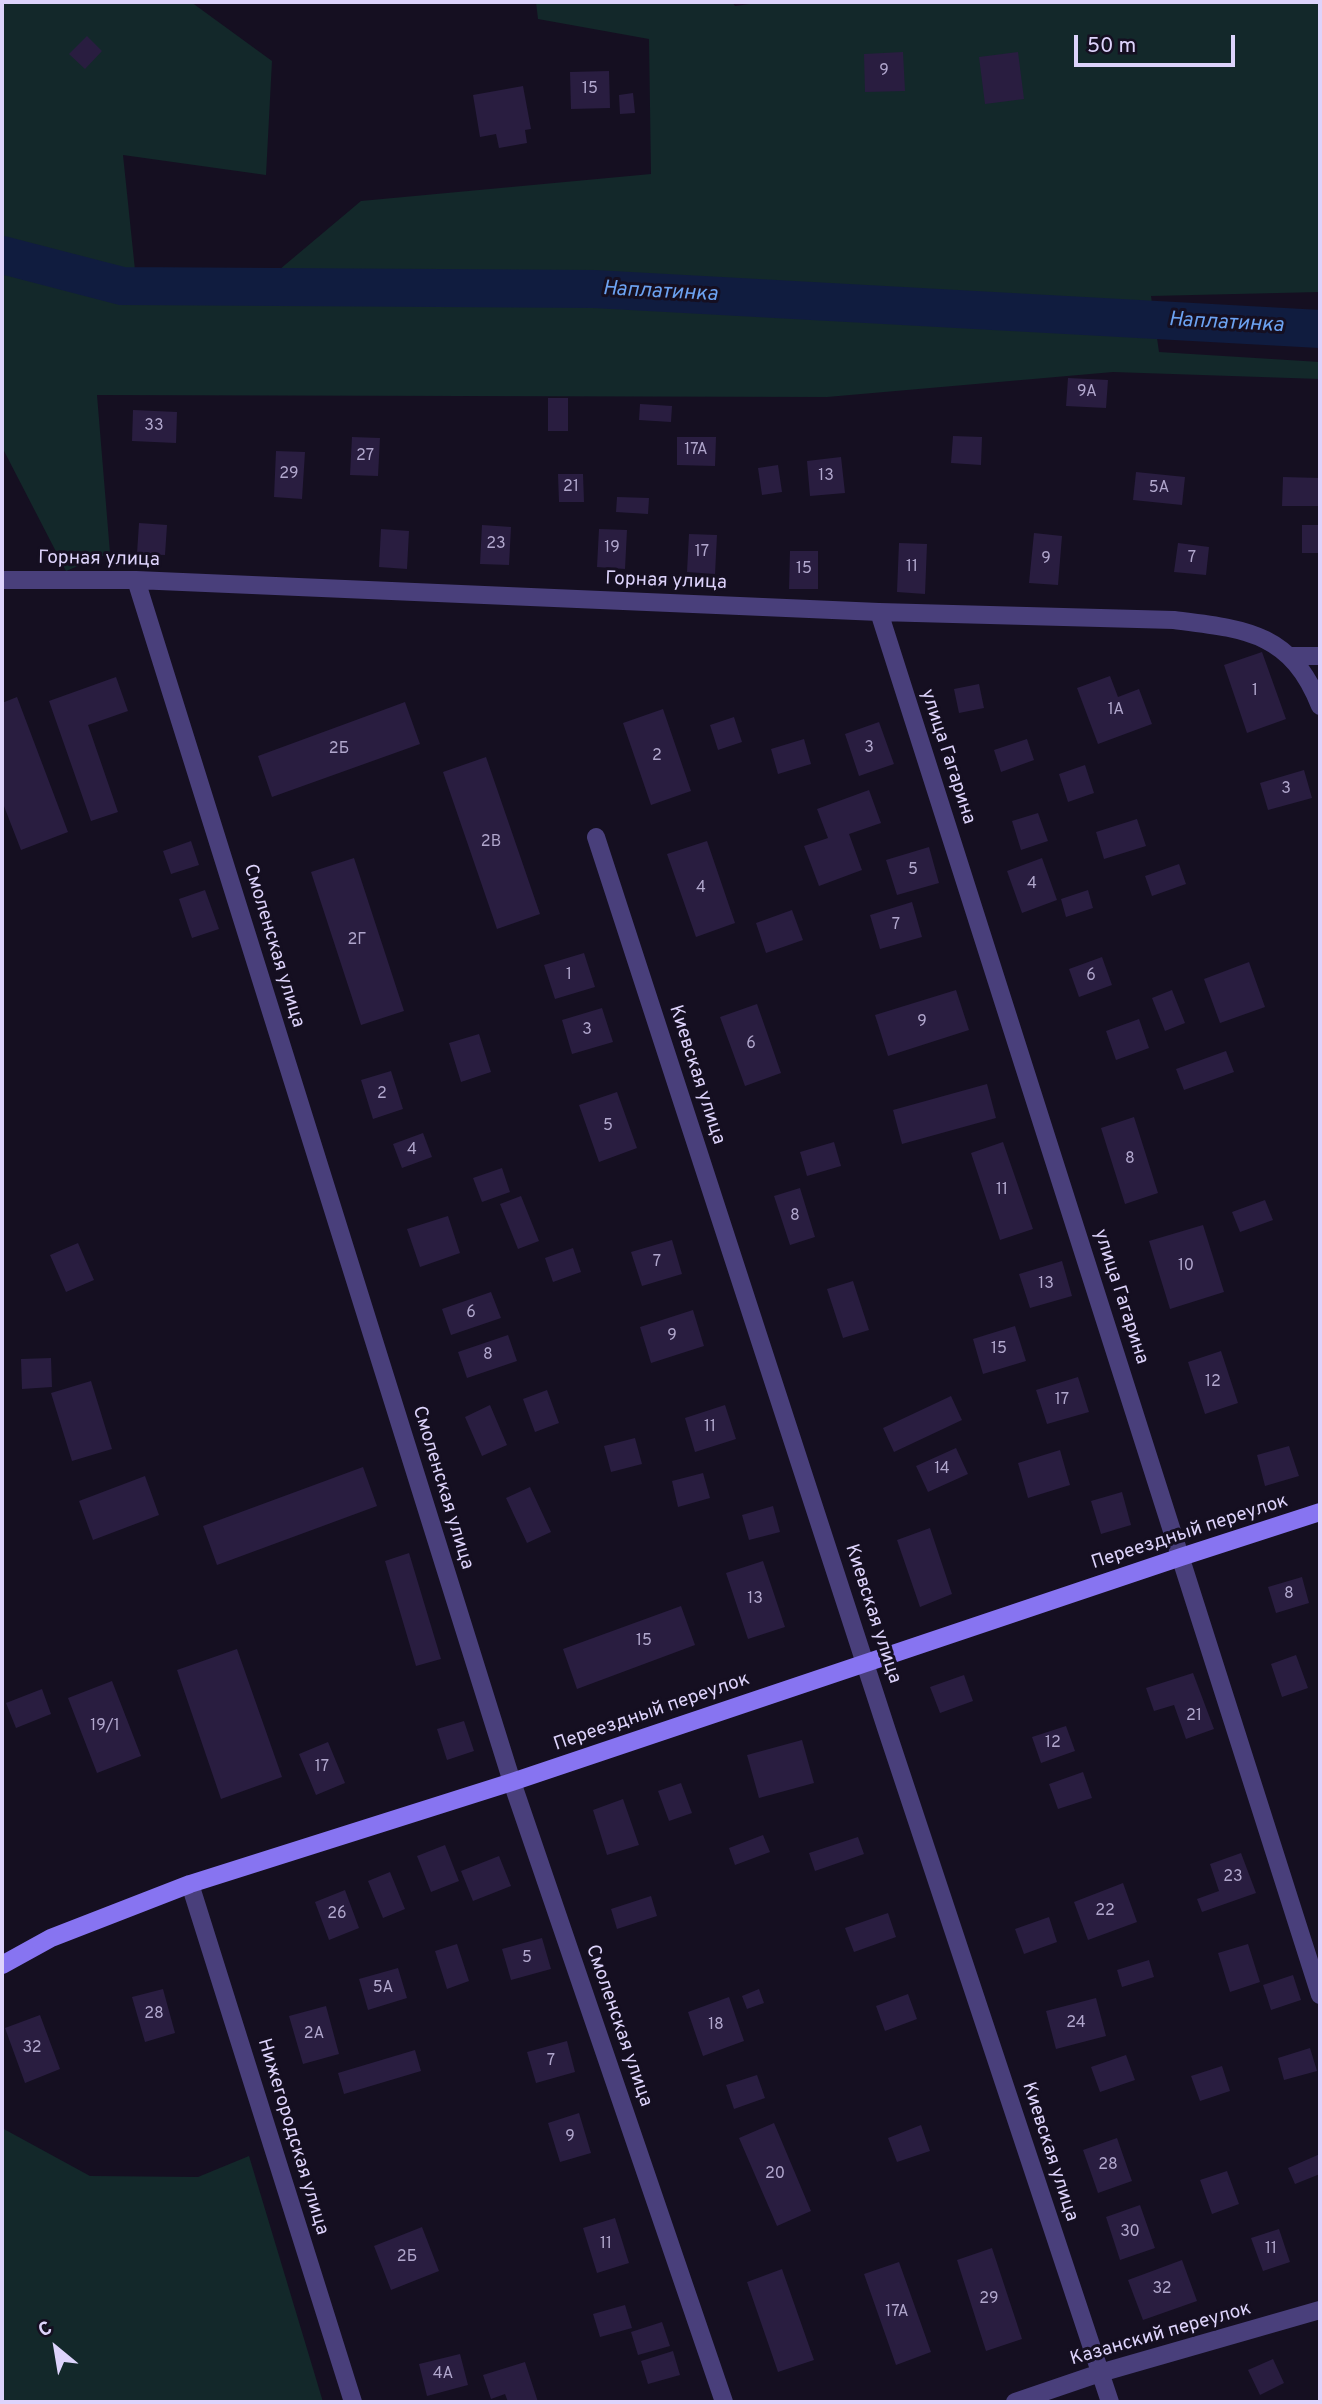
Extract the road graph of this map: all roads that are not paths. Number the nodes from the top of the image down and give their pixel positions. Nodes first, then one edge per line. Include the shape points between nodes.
1 (2, 580) edge
2 (136, 580) junction
3 (879, 612) junction
4 (1289, 656) junction
5 (1320, 656) edge
6 (1320, 706) edge
7 (596, 837) dead end
8 (1320, 1512) edge
9 (1181, 1557) junction
10 (866, 1663) junction
11 (512, 1782) junction
12 (190, 1884) junction
13 (2, 1965) edge
14 (1320, 1995) edge
15 (1320, 2311) edge
16 (1100, 2373) junction
17 (353, 2402) edge
18 (724, 2402) edge
19 (1015, 2402) edge
20 (1110, 2402) edge

1 - 2 street, Горная улица
2 - 3 street, Горная улица
2 - 11 street, Смоленская улица
3 - 4 street, Горная улица via 1174,620 1252,633
3 - 9 street, улица Гагарина
4 - 5 street
4 - 6 street via 1306,675
7 - 10 street, Киевская улица
8 - 9 street, Переездный переулок
9 - 10 street, Переездный переулок
9 - 14 street, улица Гагарина
10 - 11 street, Переездный переулок
10 - 16 street, Киевская улица
11 - 12 street, Переездный переулок
11 - 18 street, Смоленская улица
12 - 13 street, Переездный переулок via 51,1938
12 - 17 street, Нижегородская улица
15 - 16 street, Казанский переулок
16 - 19 street, Казанский переулок
16 - 20 street, Киевская улица

